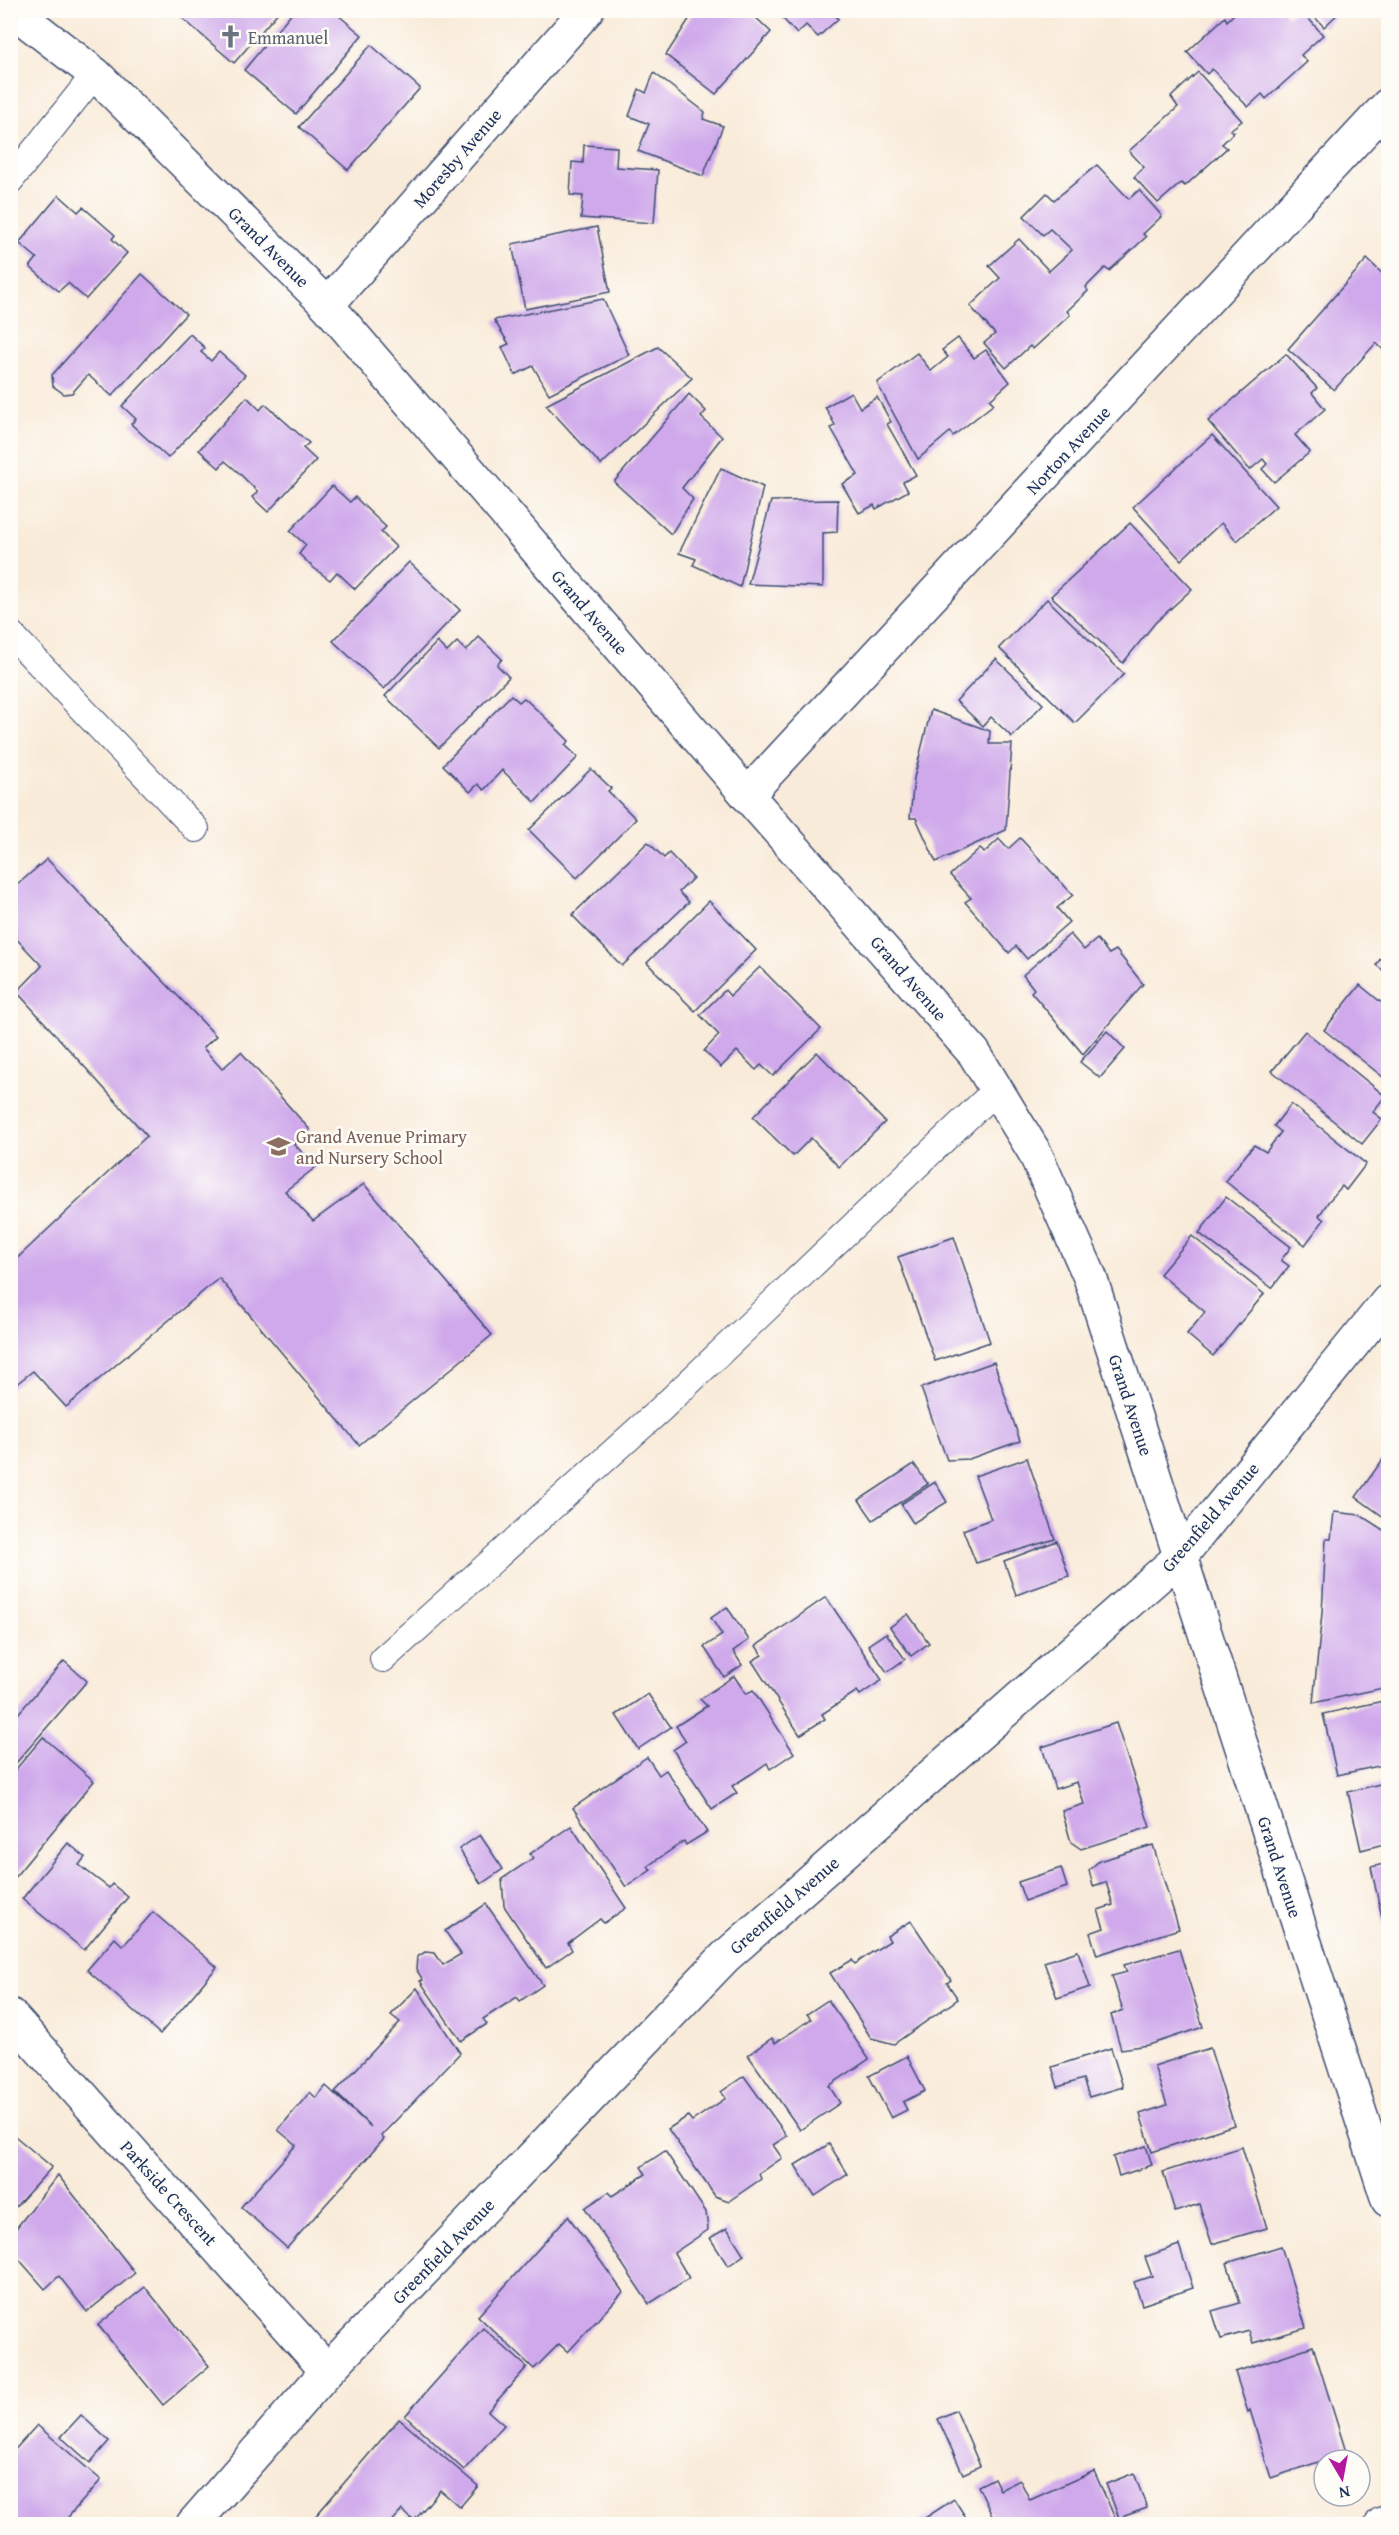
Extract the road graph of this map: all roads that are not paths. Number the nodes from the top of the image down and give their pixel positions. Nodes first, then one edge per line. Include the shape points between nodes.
1 (12, 10) edge
2 (587, 10) edge
3 (95, 74) junction
4 (1389, 105) edge
5 (10, 181) edge
6 (327, 305) junction
7 (10, 633) edge
8 (747, 795) junction
9 (196, 829) dead end
10 (997, 1089) junction
11 (1389, 1301) edge
12 (1179, 1558) junction
13 (383, 1659) dead end
14 (10, 2015) edge
15 (1389, 2200) edge
16 (327, 2371) junction
17 (1389, 2522) edge
18 (193, 2524) edge
19 (1382, 2524) edge

1 - 3 street, Grand Avenue
2 - 6 street, Moresby Avenue
3 - 5 lane
3 - 6 street, Grand Avenue
4 - 8 street, Norton Avenue
6 - 8 street, Grand Avenue
7 - 9 lane
8 - 10 street, Grand Avenue via 974,1053
10 - 12 street, Grand Avenue via 1035,1153 1090,1277
10 - 13 lane via 661,1409
11 - 12 street, Greenfield Avenue
12 - 15 street, Grand Avenue
12 - 16 street, Greenfield Avenue via 725,1957
14 - 16 street, Parkside Crescent
16 - 18 street, Greenfield Avenue
17 - 19 street

